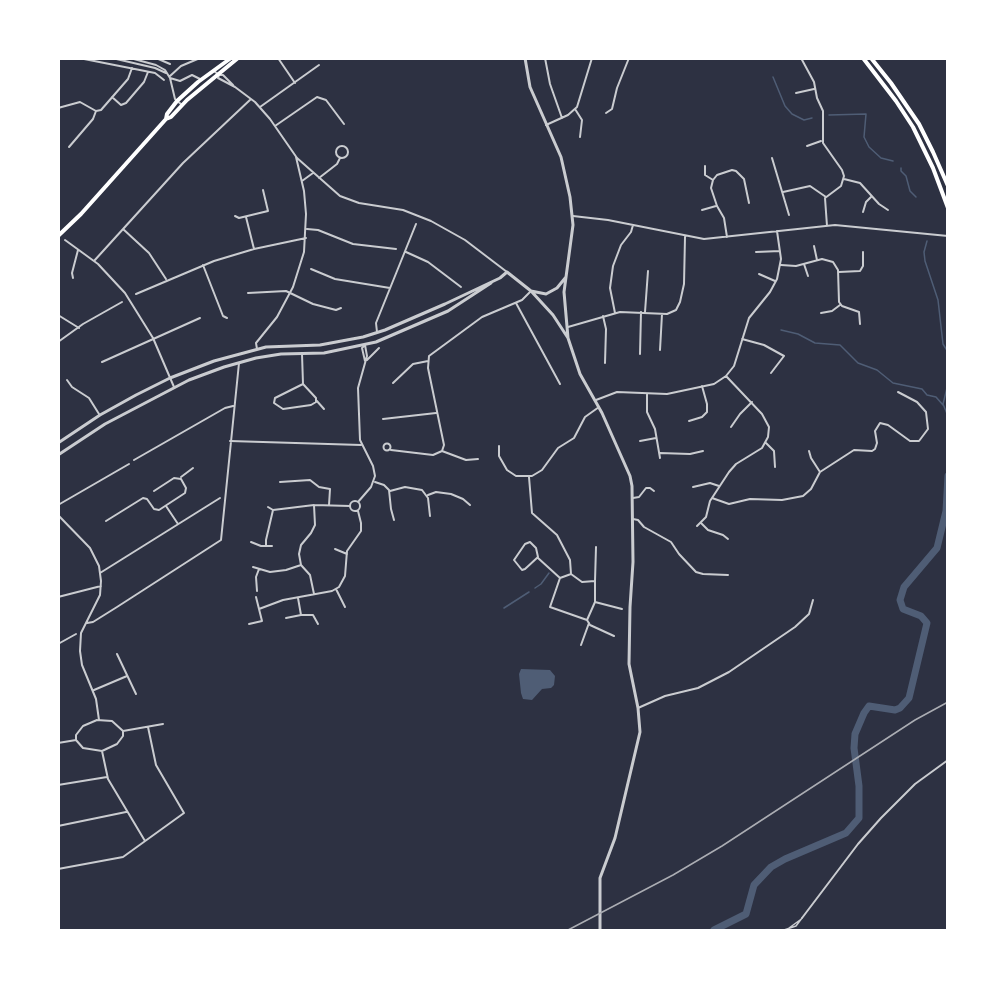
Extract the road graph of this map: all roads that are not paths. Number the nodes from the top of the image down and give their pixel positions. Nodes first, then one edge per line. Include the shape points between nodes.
1 (79, 58) edge
2 (112, 58) edge
3 (130, 58) edge
4 (156, 58) edge
5 (200, 58) edge
6 (231, 58) edge
7 (238, 58) edge
8 (278, 58) edge
9 (525, 58) edge
10 (544, 58) edge
11 (592, 58) edge
12 (629, 58) edge
13 (801, 58) edge
14 (863, 58) edge
15 (871, 58) edge
16 (170, 64) dead end
17 (319, 65) dead end
18 (132, 68) junction
19 (214, 71) junction
20 (148, 72) junction
21 (219, 75) junction
22 (169, 76) junction
23 (164, 80) dead end
24 (199, 80) junction
25 (295, 82) junction
26 (815, 88) junction
27 (198, 92) junction
28 (796, 93) dead end
29 (112, 97) junction
30 (251, 99) junction
31 (177, 101) junction
32 (182, 105) junction
33 (260, 107) junction
34 (58, 108) edge
35 (575, 110) junction
36 (96, 111) junction
37 (606, 113) dead end
38 (562, 118) junction
39 (166, 119) junction
40 (344, 124) dead end
41 (546, 125) junction
42 (275, 126) junction
43 (580, 137) dead end
44 (822, 140) junction
45 (807, 146) dead end
46 (69, 147) dead end
47 (296, 156) junction
48 (340, 158) junction
49 (772, 158) dead end
50 (705, 166) dead end
51 (313, 173) junction
52 (319, 178) junction
53 (844, 179) junction
54 (712, 180) junction
55 (302, 181) junction
56 (948, 186) edge
57 (263, 190) dead end
58 (783, 192) junction
59 (872, 196) junction
60 (826, 197) junction
61 (749, 203) dead end
62 (717, 206) junction
63 (948, 208) edge
64 (702, 210) dead end
65 (888, 210) dead end
66 (863, 212) dead end
67 (789, 214) dead end
68 (235, 216) dead end
69 (246, 216) junction
70 (572, 216) junction
71 (416, 224) dead end
72 (633, 225) junction
73 (827, 226) junction
74 (307, 229) junction
75 (123, 230) junction
76 (777, 231) junction
77 (58, 236) edge
78 (685, 236) junction
79 (727, 237) junction
80 (947, 237) edge
81 (306, 238) junction
82 (65, 240) dead end
83 (814, 246) dead end
84 (254, 249) junction
85 (396, 249) dead end
86 (78, 250) junction
87 (780, 251) junction
88 (405, 252) junction
89 (756, 252) dead end
90 (863, 252) dead end
91 (817, 260) junction
92 (94, 261) junction
93 (804, 264) junction
94 (203, 265) junction
95 (781, 265) junction
96 (311, 269) dead end
97 (648, 271) dead end
98 (507, 272) junction
99 (838, 272) junction
100 (759, 274) dead end
101 (808, 276) dead end
102 (566, 277) junction
103 (73, 278) dead end
104 (167, 279) junction
105 (493, 282) junction
106 (776, 282) junction
107 (461, 287) dead end
108 (390, 288) junction
109 (557, 288) junction
110 (531, 291) junction
111 (564, 292) junction
112 (248, 293) dead end
113 (290, 293) junction
114 (136, 294) dead end
115 (546, 294) junction
116 (122, 302) dead end
117 (516, 303) junction
118 (543, 303) junction
119 (840, 305) junction
120 (440, 306) junction
121 (340, 308) dead end
122 (565, 309) junction
123 (643, 312) junction
124 (443, 313) junction
125 (615, 313) junction
126 (662, 313) junction
127 (821, 313) dead end
128 (58, 315) edge
129 (554, 315) junction
130 (603, 316) junction
131 (200, 318) dead end
132 (227, 318) dead end
133 (860, 324) dead end
134 (568, 327) junction
135 (79, 328) junction
136 (377, 332) junction
137 (363, 337) junction
138 (153, 338) junction
139 (568, 338) junction
140 (742, 339) junction
141 (380, 341) junction
142 (58, 342) edge
143 (320, 345) junction
144 (365, 345) junction
145 (379, 348) dead end
146 (257, 349) junction
147 (660, 350) dead end
148 (242, 354) junction
149 (302, 354) junction
150 (320, 354) junction
151 (640, 354) dead end
152 (428, 361) junction
153 (102, 362) dead end
154 (239, 362) junction
155 (365, 362) junction
156 (605, 363) dead end
157 (771, 373) dead end
158 (726, 376) junction
159 (170, 378) junction
160 (67, 380) dead end
161 (393, 383) dead end
162 (303, 384) junction
163 (560, 384) dead end
164 (702, 386) junction
165 (174, 387) junction
166 (898, 392) dead end
167 (647, 394) junction
168 (316, 400) junction
169 (596, 400) junction
170 (752, 402) junction
171 (233, 406) junction
172 (600, 407) junction
173 (324, 409) dead end
174 (436, 413) junction
175 (100, 415) junction
176 (383, 419) dead end
177 (689, 421) dead end
178 (105, 424) junction
179 (731, 427) dead end
180 (656, 438) junction
181 (230, 441) junction
182 (640, 441) dead end
183 (58, 443) edge
184 (766, 443) junction
185 (361, 445) junction
186 (499, 446) dead end
187 (391, 450) dead end
188 (442, 451) junction
189 (703, 451) dead end
190 (809, 451) dead end
191 (58, 455) edge
192 (478, 459) dead end
193 (135, 460) dead end
194 (129, 464) dead end
195 (775, 466) dead end
196 (193, 468) dead end
197 (820, 472) junction
198 (529, 477) junction
199 (181, 479) junction
200 (374, 481) junction
201 (280, 482) dead end
202 (331, 485) dead end
203 (720, 486) junction
204 (693, 487) dead end
205 (330, 489) junction
206 (154, 491) dead end
207 (390, 491) junction
208 (654, 491) dead end
209 (427, 496) junction
210 (220, 498) dead end
211 (633, 498) junction
212 (712, 498) junction
213 (358, 502) junction
214 (58, 505) edge
215 (314, 505) junction
216 (329, 505) junction
217 (470, 505) dead end
218 (166, 506) junction
219 (350, 506) junction
220 (268, 507) dead end
221 (273, 510) junction
222 (358, 511) junction
223 (58, 514) edge
224 (114, 516) junction
225 (429, 516) dead end
226 (633, 519) junction
227 (106, 520) dead end
228 (116, 520) dead end
229 (394, 520) dead end
230 (701, 523) junction
231 (178, 524) junction
232 (697, 526) dead end
233 (728, 539) dead end
234 (251, 542) dead end
235 (266, 546) junction
236 (272, 546) dead end
237 (596, 547) dead end
238 (335, 549) dead end
239 (346, 554) junction
240 (537, 558) junction
241 (301, 565) junction
242 (253, 567) dead end
243 (259, 569) junction
244 (100, 573) junction
245 (571, 574) junction
246 (728, 575) dead end
247 (560, 579) junction
248 (595, 581) junction
249 (101, 586) junction
250 (336, 589) junction
251 (257, 591) dead end
252 (314, 594) junction
253 (58, 597) edge
254 (256, 597) dead end
255 (298, 598) junction
256 (813, 600) dead end
257 (595, 602) junction
258 (345, 607) dead end
259 (259, 609) junction
260 (622, 609) dead end
261 (301, 615) junction
262 (286, 618) dead end
263 (588, 622) junction
264 (87, 623) junction
265 (249, 624) dead end
266 (318, 624) dead end
267 (76, 634) dead end
268 (614, 636) dead end
269 (58, 644) edge
270 (581, 645) dead end
271 (117, 654) dead end
272 (127, 676) junction
273 (92, 690) junction
274 (136, 694) dead end
275 (638, 708) junction
276 (99, 720) junction
277 (163, 724) dead end
278 (148, 727) junction
279 (123, 731) junction
280 (76, 740) junction
281 (58, 743) edge
282 (102, 751) junction
283 (948, 760) edge
284 (107, 777) junction
285 (58, 785) edge
286 (128, 812) junction
287 (58, 826) edge
288 (145, 842) junction
289 (58, 869) edge
290 (802, 918) joint
291 (600, 930) edge
292 (784, 930) edge

1 - 18 street
2 - 22 street via 152,67
3 - 22 street via 156,64
4 - 16 street
5 - 22 street
6 - 19 highway
7 - 21 highway
8 - 25 street
9 - 41 street via 530,87
10 - 38 street
11 - 35 street
12 - 37 street via 612,109
13 - 26 street
14 - 63 highway via 913,127
15 - 56 highway via 919,124
17 - 25 street
18 - 20 street
18 - 29 street
19 - 21 street
19 - 24 highway
20 - 23 street
20 - 29 street via 126,103 121,105
21 - 27 highway
21 - 30 street
22 - 24 street via 178,81 190,75
22 - 31 street
24 - 27 street
24 - 31 highway
25 - 33 street
26 - 28 street
26 - 44 street via 823,113
27 - 32 highway
29 - 36 street
30 - 33 street
30 - 75 street via 183,163
31 - 32 street
31 - 39 highway
32 - 39 highway
33 - 42 street
34 - 36 street via 80,102
35 - 38 street
35 - 43 street via 582,120
36 - 46 street
38 - 41 street
39 - 77 highway
40 - 42 street via 326,100 317,97
41 - 70 street via 565,169
42 - 47 street
44 - 45 street
44 - 53 street
47 - 51 street
47 - 55 street
48 - 48 street via 336,154 340,146 348,153
48 - 52 street
49 - 58 street
50 - 54 street via 705,175
51 - 52 street
51 - 55 street
52 - 98 street via 346,199 403,210 437,224
53 - 59 street via 860,183
53 - 60 street via 842,186
54 - 61 street via 736,171 744,178
54 - 62 street
55 - 74 street
57 - 69 street via 268,211
58 - 60 street via 810,186
58 - 67 street
59 - 65 street
59 - 66 street
60 - 73 street
62 - 64 street
62 - 79 street
68 - 69 street
69 - 84 street
70 - 72 street
70 - 102 street
71 - 88 street
72 - 78 street
72 - 125 street via 613,266 610,288
73 - 76 street
73 - 80 street
74 - 81 street
74 - 85 street via 348,242
75 - 92 street
75 - 104 street via 149,253
76 - 79 street
76 - 87 street
78 - 79 street
78 - 126 street via 680,303 674,312
81 - 84 street
81 - 113 street
82 - 86 street
83 - 91 street
84 - 94 street
86 - 92 street
86 - 103 street
87 - 89 street
87 - 95 street
88 - 107 street via 428,262
88 - 108 street
90 - 99 street via 862,270
91 - 93 street
91 - 99 street via 830,260
92 - 138 street via 125,293
93 - 95 street
93 - 101 street
94 - 104 street
94 - 132 street
95 - 106 street
96 - 108 street via 335,279
97 - 123 street
98 - 105 street
98 - 110 street
99 - 119 street
100 - 106 street
102 - 109 street
102 - 111 street
104 - 114 street
105 - 120 street
105 - 124 street
106 - 140 street via 751,316
108 - 136 street via 376,322
109 - 111 street
109 - 115 street
110 - 115 street
110 - 117 street
110 - 118 street
111 - 122 street
112 - 113 street
113 - 121 street via 313,304
113 - 146 street via 256,343
115 - 118 street
116 - 135 street
117 - 152 street via 482,317 433,351
117 - 163 street
118 - 129 street
119 - 127 street
119 - 133 street via 857,310
120 - 124 street
120 - 136 street
122 - 129 street
122 - 134 street
123 - 125 street
123 - 126 street
123 - 151 street
124 - 141 street
125 - 130 street
126 - 147 street
128 - 135 street
129 - 139 street
130 - 134 street
130 - 156 street
131 - 138 street
134 - 139 street
135 - 142 street
136 - 137 street
136 - 141 street
137 - 143 street
137 - 144 street
138 - 153 street
138 - 159 street
139 - 169 street via 580,374
140 - 157 street via 784,356
140 - 158 street via 734,366
141 - 144 street
143 - 146 street
143 - 150 street
144 - 150 street
144 - 155 street
145 - 155 street
146 - 148 street
148 - 154 street
148 - 159 street
149 - 150 street
149 - 154 street
149 - 162 street
152 - 161 street via 413,364
152 - 174 street
154 - 165 street
154 - 171 street
155 - 185 street via 358,388
158 - 164 street
158 - 170 street
159 - 165 street
159 - 175 street
160 - 175 street via 89,398
162 - 168 street
162 - 168 street via 276,397 274,403 283,408 311,405
164 - 167 street
164 - 177 street via 707,412
165 - 178 street
166 - 197 street via 926,412 928,429 920,441 910,441 879,423 873,450 856,450
167 - 169 street via 617,392
167 - 180 street via 647,412
168 - 173 street
169 - 172 street
170 - 179 street
170 - 184 street via 768,424
171 - 181 street
171 - 193 street
172 - 198 street via 583,419 574,438 558,448 539,473
172 - 211 street via 631,479
174 - 176 street
174 - 188 street
175 - 178 street
175 - 183 street
178 - 191 street
180 - 182 street
180 - 189 street via 660,455
181 - 185 street
181 - 264 street via 219,542
184 - 195 street via 774,451
184 - 203 street via 733,468
185 - 200 street via 373,466
186 - 198 street via 505,467 516,476
187 - 188 street via 434,455
188 - 192 street via 466,460
190 - 197 street via 809,459
194 - 214 street
196 - 199 street
197 - 212 street via 810,490 799,498 729,504
198 - 245 street via 532,513 557,535 570,560
199 - 206 street via 176,477
199 - 218 street via 185,493
200 - 207 street
200 - 213 street
201 - 205 street via 310,480
202 - 205 street
203 - 204 street via 710,483
203 - 212 street
205 - 216 street
207 - 209 street via 419,489
207 - 229 street
208 - 211 street via 646,488
209 - 217 street via 436,492 451,494
209 - 225 street
210 - 231 street
211 - 226 street
212 - 230 street
213 - 219 street
213 - 222 street
215 - 216 street
215 - 221 street
215 - 241 street via 315,525 299,550
216 - 219 street
218 - 224 street via 155,510 143,498
218 - 231 street
219 - 222 street
220 - 221 street
221 - 235 street
222 - 239 street via 361,531
223 - 244 street via 90,548
224 - 227 street
224 - 228 street
226 - 246 street via 672,542 696,572
226 - 275 street via 629,664
230 - 232 street
230 - 233 street
231 - 244 street
234 - 235 street
235 - 236 street
237 - 248 street
238 - 239 street
239 - 250 street via 344,579
240 - 240 street via 524,570 514,560 530,542 536,548
240 - 247 street
241 - 243 street via 270,572
241 - 252 street via 310,575
242 - 243 street
243 - 251 street
244 - 249 street
245 - 247 street
245 - 248 street via 582,582
247 - 263 street via 550,607
248 - 257 street
249 - 253 street
249 - 264 street
250 - 252 street
250 - 258 street
252 - 255 street
254 - 259 street
255 - 259 street
255 - 261 street
256 - 275 street via 809,614 800,622 729,672 698,688
257 - 260 street
257 - 263 street
259 - 265 street via 262,621
261 - 262 street
261 - 266 street via 313,615
263 - 268 street
263 - 270 street
264 - 273 street via 81,633 81,658
267 - 269 street
271 - 272 street
272 - 273 street
272 - 274 street
273 - 276 street
275 - 291 street via 637,752 615,838 600,878
276 - 279 street via 112,721
276 - 280 street via 83,726
277 - 278 street
278 - 279 street
278 - 288 street via 156,765 184,813
279 - 282 street via 117,744
280 - 281 street
280 - 282 street via 83,748
282 - 284 street
283 - 290 street via 915,784 881,818
284 - 285 street
284 - 286 street
286 - 287 street
286 - 288 street
288 - 289 street via 119,858
290 - 292 lane via 796,926

